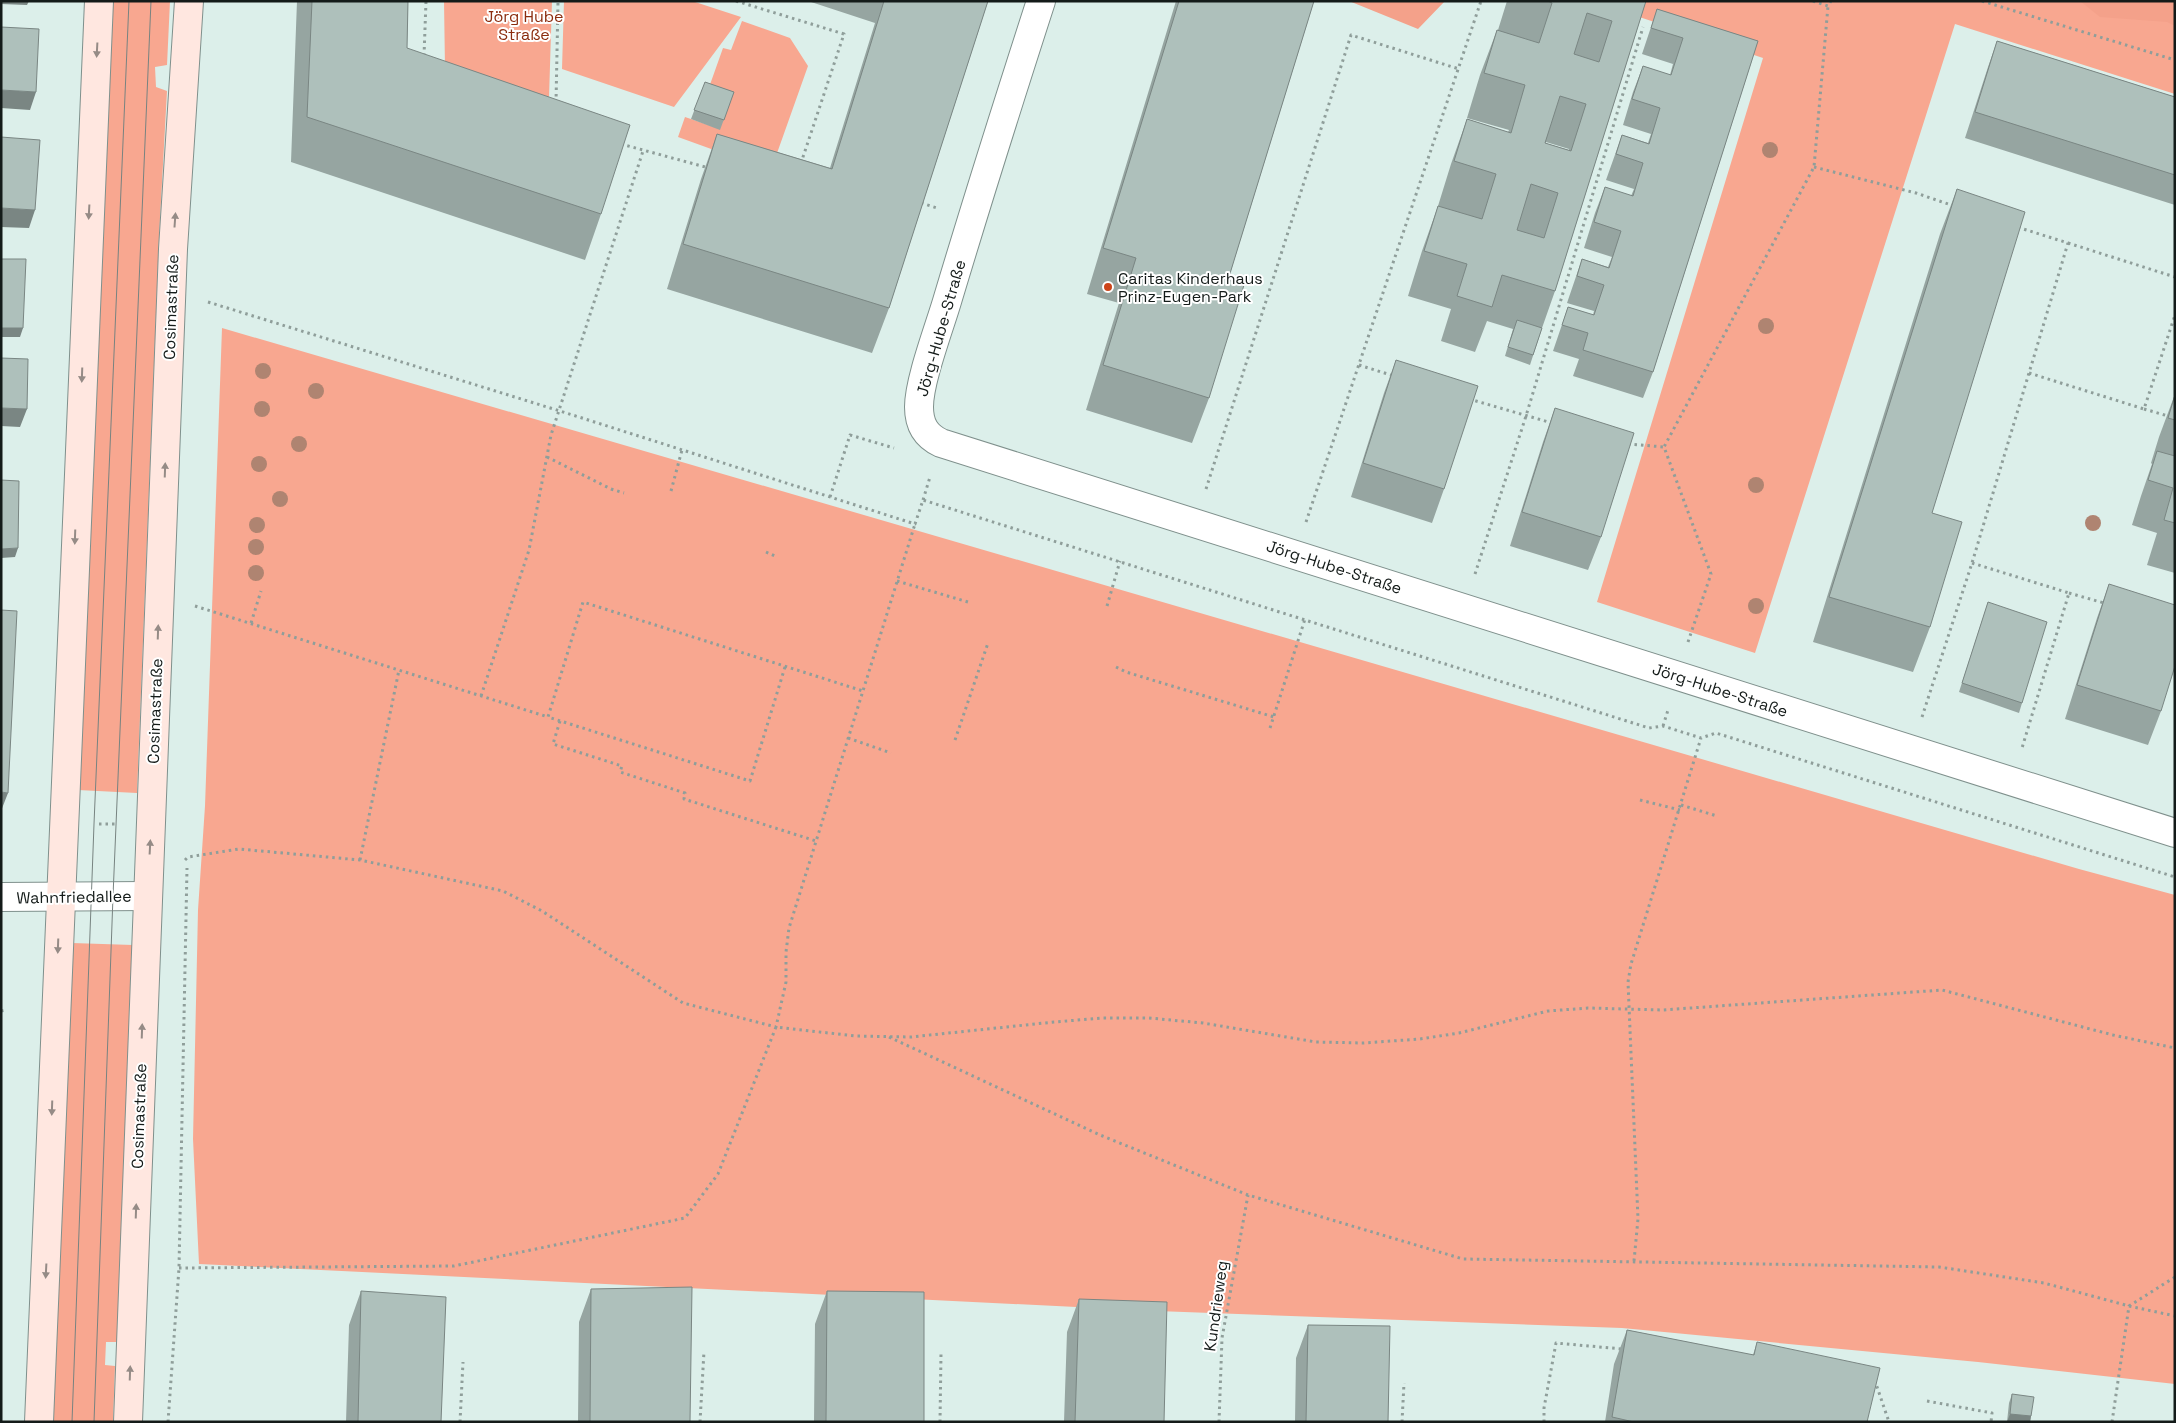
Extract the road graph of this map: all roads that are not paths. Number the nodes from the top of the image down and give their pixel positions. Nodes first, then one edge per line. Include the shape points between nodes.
1 (99, 1) edge
2 (190, 1) edge
3 (1041, 1) edge
4 (2175, 833) edge
5 (147, 896) junction
6 (1, 897) edge
7 (60, 897) junction
8 (39, 1422) edge
9 (128, 1422) edge

1 -> 7 main road
5 -> 2 main road, Cosimastraße via 173,249
3 - 4 street, Jörg-Hube-Straße via 927,370 919,406 920,420 928,435 941,443
5 - 7 street, Wahnfriedallee
9 -> 5 main road, Cosimastraße
6 - 7 street, Wahnfriedallee
7 -> 8 main road

